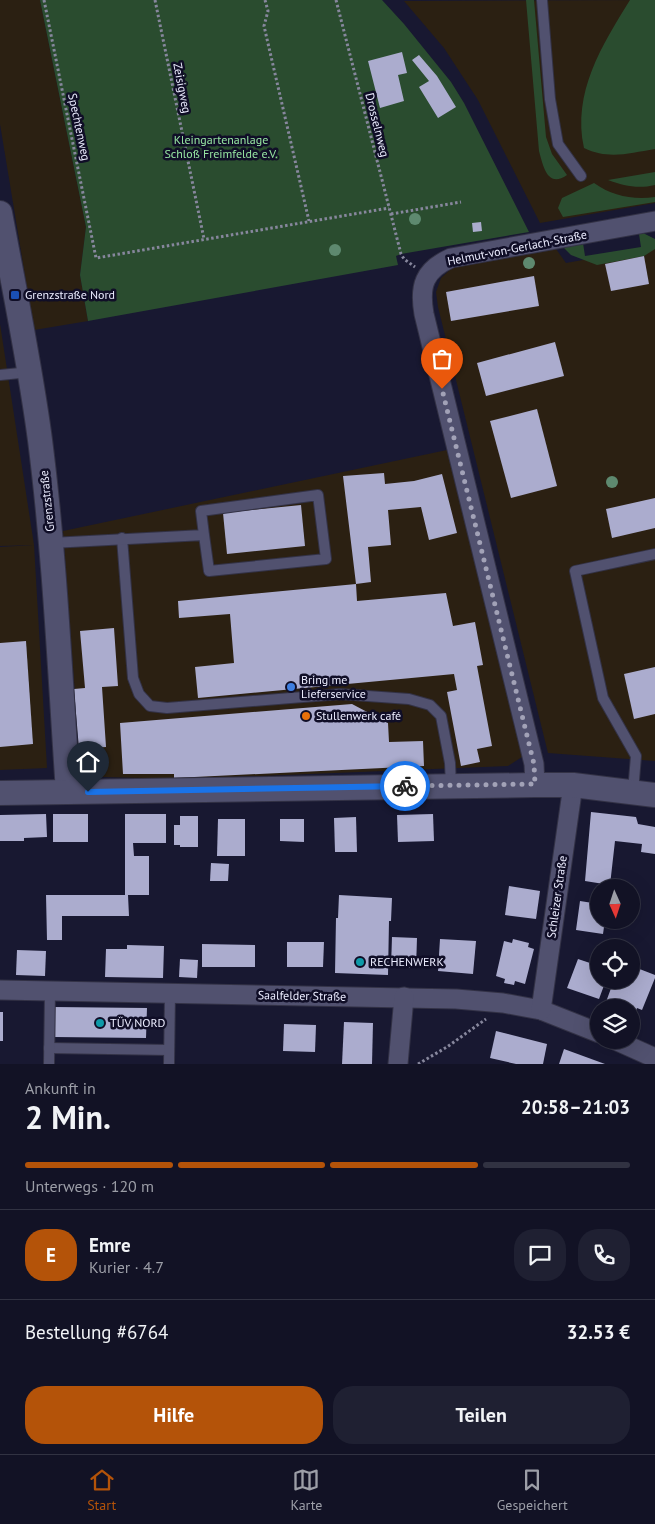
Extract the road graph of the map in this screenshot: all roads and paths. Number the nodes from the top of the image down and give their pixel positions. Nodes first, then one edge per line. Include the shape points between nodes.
1 (44, 0) edge
2 (155, 0) edge
3 (265, 0) edge
4 (336, 0) edge
5 (542, 0) edge
6 (581, 176) dead end
7 (461, 202) dead end
8 (389, 208) junction
9 (0, 212) edge
10 (391, 214) junction
11 (309, 220) junction
12 (655, 222) edge
13 (204, 239) junction
14 (401, 254) dead end
15 (30, 372) junction
16 (0, 375) edge
17 (204, 534) junction
18 (122, 538) junction
19 (51, 543) junction
20 (655, 554) edge
21 (535, 784) junction
22 (573, 785) junction
23 (451, 786) junction
24 (68, 792) junction
25 (0, 793) edge
26 (644, 794) edge
27 (0, 990) edge
28 (50, 991) junction
29 (170, 993) junction
30 (404, 997) junction
31 (503, 1003) junction
32 (540, 1010) junction
33 (590, 1029) edge
34 (50, 1048) junction
35 (635, 1049) edge
36 (170, 1050) junction
37 (655, 1058) edge
38 (49, 1064) edge
39 (169, 1064) edge
40 (398, 1064) edge
41 (418, 1064) edge

1 - 13 path, Spechtenweg via 96,258
2 - 13 path, Zeisigweg
3 - 11 path via 268,11 264,26
4 - 8 path, Drosselnweg
5 - 6 lane via 550,99 558,144
7 - 10 path
8 - 10 path, Drosselnweg
8 - 11 path
9 - 15 street, Grenzstraße
10 - 14 path, Drosselnweg
11 - 13 path
12 - 21 street, Helmut-von-Gerlach-Straße via 451,258 435,268 424,282 424,314 534,764
15 - 16 lane
15 - 19 street, Grenzstraße
17 - 17 lane via 209,571 326,559 318,495 201,511
17 - 18 lane
18 - 19 lane
18 - 23 lane via 133,678 139,694 150,706 167,708 340,694 410,698 430,705 441,716
19 - 24 street, Grenzstraße
20 - 26 lane via 575,571 603,698 636,756
21 - 22 street
21 - 23 street
22 - 26 street
22 - 32 street, Schleizer Straße
23 - 24 street
24 - 25 street
27 - 28 street, Saalfelder Straße
28 - 29 street, Saalfelder Straße
28 - 34 lane
29 - 30 street, Saalfelder Straße
29 - 36 lane
30 - 31 street, Saalfelder Straße
30 - 40 street
31 - 32 street, Saalfelder Straße
31 - 41 path via 485,1020
32 - 33 street, Saalfelder Straße
34 - 36 lane
34 - 38 lane
35 - 37 street
36 - 39 lane

